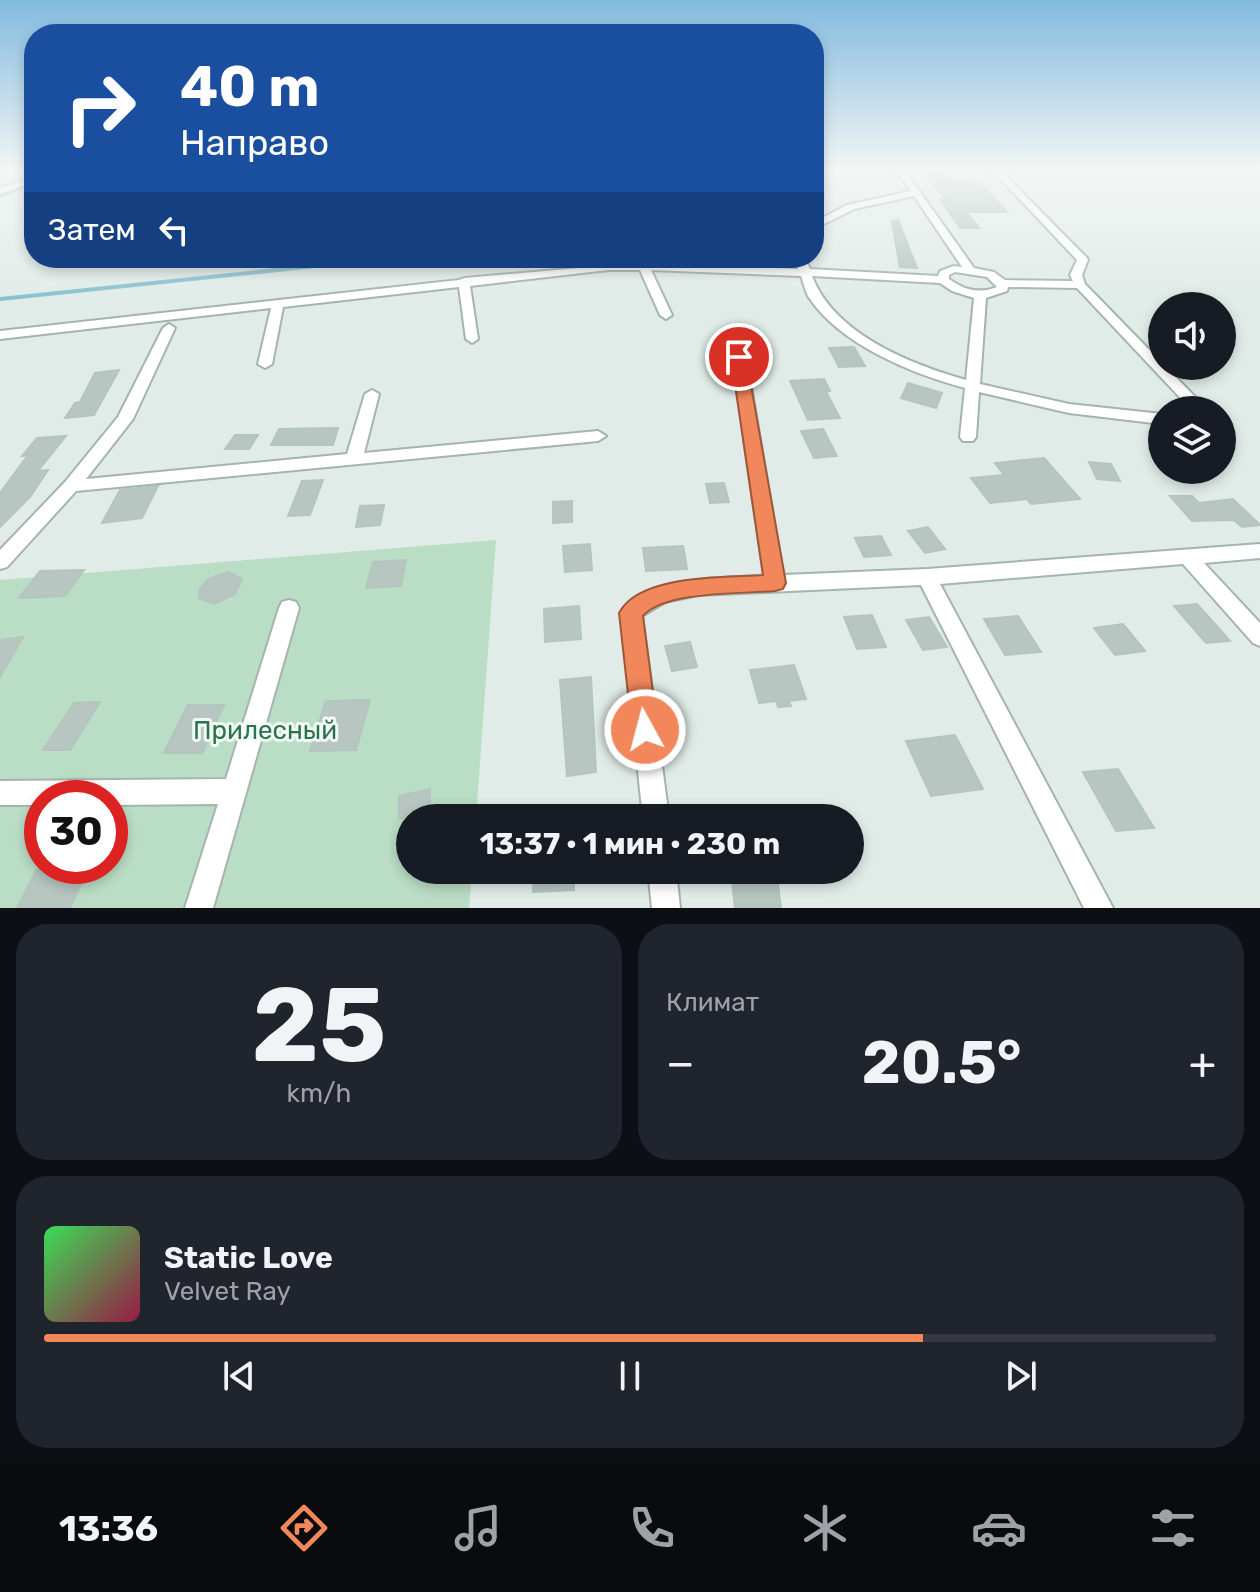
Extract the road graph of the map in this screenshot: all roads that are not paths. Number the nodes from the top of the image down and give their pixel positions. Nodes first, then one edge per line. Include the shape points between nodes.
1 (931, 213) edge
2 (1038, 213) edge
3 (824, 267) edge
4 (585, 268) edge
5 (644, 268) edge
6 (802, 268) edge
7 (969, 269) junction
8 (943, 280) junction
9 (464, 281) junction
10 (1002, 283) junction
11 (1080, 285) junction
12 (980, 295) junction
13 (278, 303) junction
14 (666, 315) dead end
15 (169, 328) dead end
16 (20, 333) junction
17 (0, 335) edge
18 (472, 339) dead end
19 (0, 347) edge
20 (739, 357) dead end
21 (265, 364) dead end
22 (972, 388) junction
23 (372, 394) dead end
24 (1186, 396) edge
25 (1148, 418) edge
26 (598, 436) dead end
27 (968, 437) dead end
28 (354, 459) junction
29 (71, 486) junction
30 (1260, 551) edge
31 (1188, 557) junction
32 (0, 562) edge
33 (927, 577) junction
34 (775, 583) junction
35 (289, 608) dead end
36 (1260, 637) edge
37 (235, 791) junction
38 (0, 793) edge
39 (654, 804) edge
40 (663, 884) edge
41 (199, 908) edge
42 (666, 908) edge
43 (1099, 908) edge

1 - 7 street
2 - 11 street via 1083,260 1076,275
3 - 8 street
4 - 9 street
5 - 14 street
6 - 22 street via 816,298 843,327 884,352
7 - 8 street via 944,273
7 - 10 street
8 - 12 street
9 - 13 street
9 - 18 street
10 - 11 street
10 - 12 street via 1003,289 994,294
11 - 24 street
12 - 22 street
13 - 16 street
13 - 21 street
15 - 29 street via 125,419
16 - 17 street
16 - 19 street
20 - 34 street
22 - 25 street via 1097,415
22 - 27 street
23 - 28 street
26 - 28 street
28 - 29 street
29 - 32 street
30 - 31 street
31 - 33 street
31 - 36 street
33 - 34 street
33 - 43 street
34 - 39 street via 673,591 642,601 631,613
35 - 37 street
37 - 38 street
37 - 41 street
40 - 42 street

